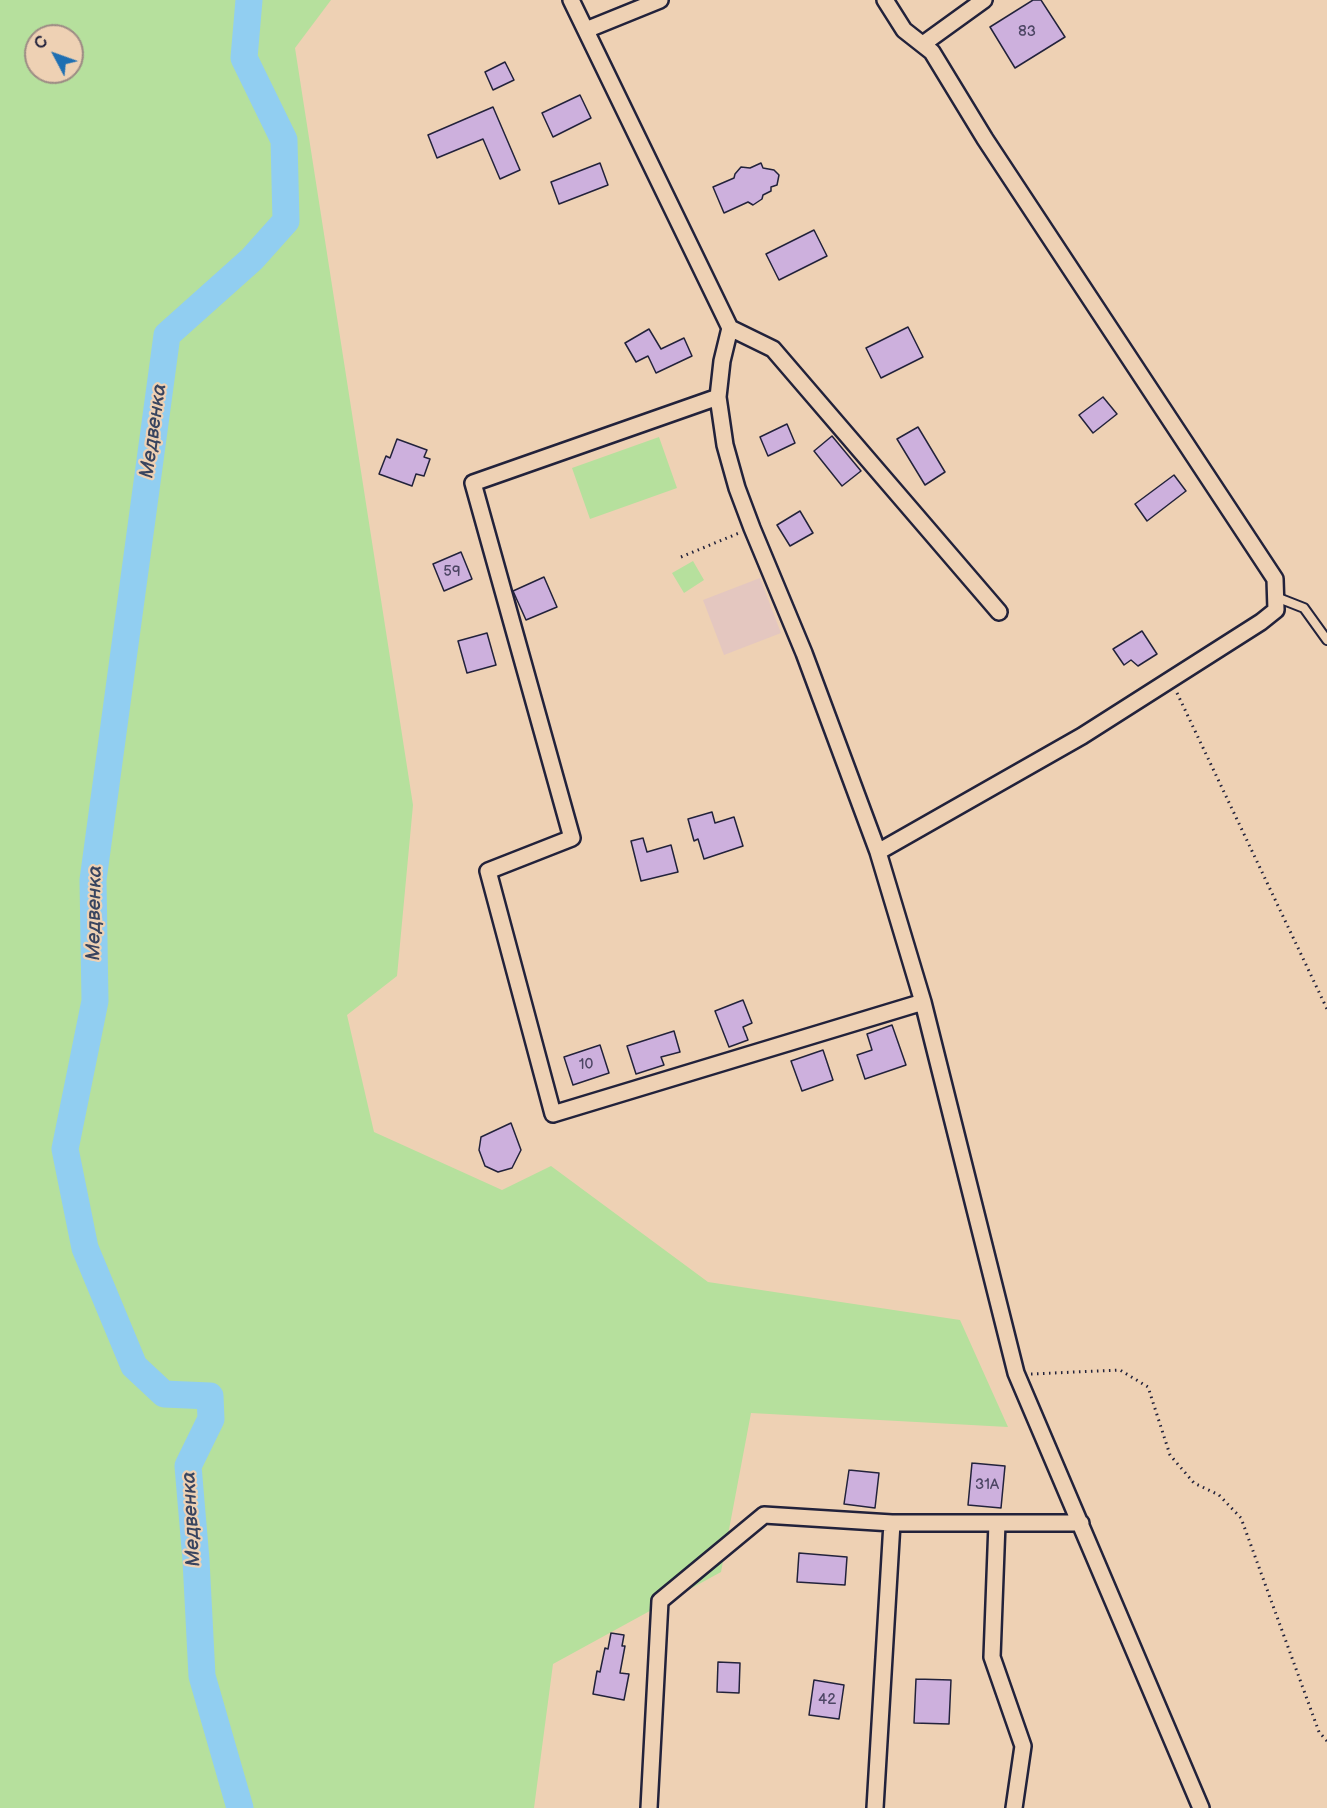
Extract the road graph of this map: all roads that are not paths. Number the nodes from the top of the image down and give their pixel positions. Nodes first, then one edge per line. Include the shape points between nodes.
1 (571, 0) edge
2 (660, 0) edge
3 (885, 0) edge
4 (984, 0) edge
5 (586, 30) junction
6 (922, 44) junction
7 (730, 328) junction
8 (718, 397) junction
9 (1276, 597) junction
10 (999, 612) dead end
11 (1327, 640) edge
12 (878, 852) junction
13 (923, 1002) junction
14 (892, 1523) junction
15 (998, 1523) junction
16 (1081, 1523) junction
17 (649, 1808) edge
18 (875, 1808) edge
19 (1014, 1808) edge
20 (1201, 1808) edge

1 - 5 street
2 - 5 street
3 - 6 street via 904,30
4 - 6 street
5 - 7 street
6 - 9 street via 932,52 985,139 1275,579
7 - 8 street
7 - 10 street via 773,349
8 - 12 street via 737,488 804,652
8 - 13 street via 473,483 572,838 488,871 554,1113
9 - 11 lane via 1304,608
9 - 12 street via 1276,610 1261,622 1171,680 1082,736
12 - 13 street
13 - 16 street via 1016,1373
14 - 15 street
14 - 17 street via 764,1515 660,1601
14 - 18 street
15 - 16 street
15 - 19 street via 992,1657 1023,1746
16 - 20 street

